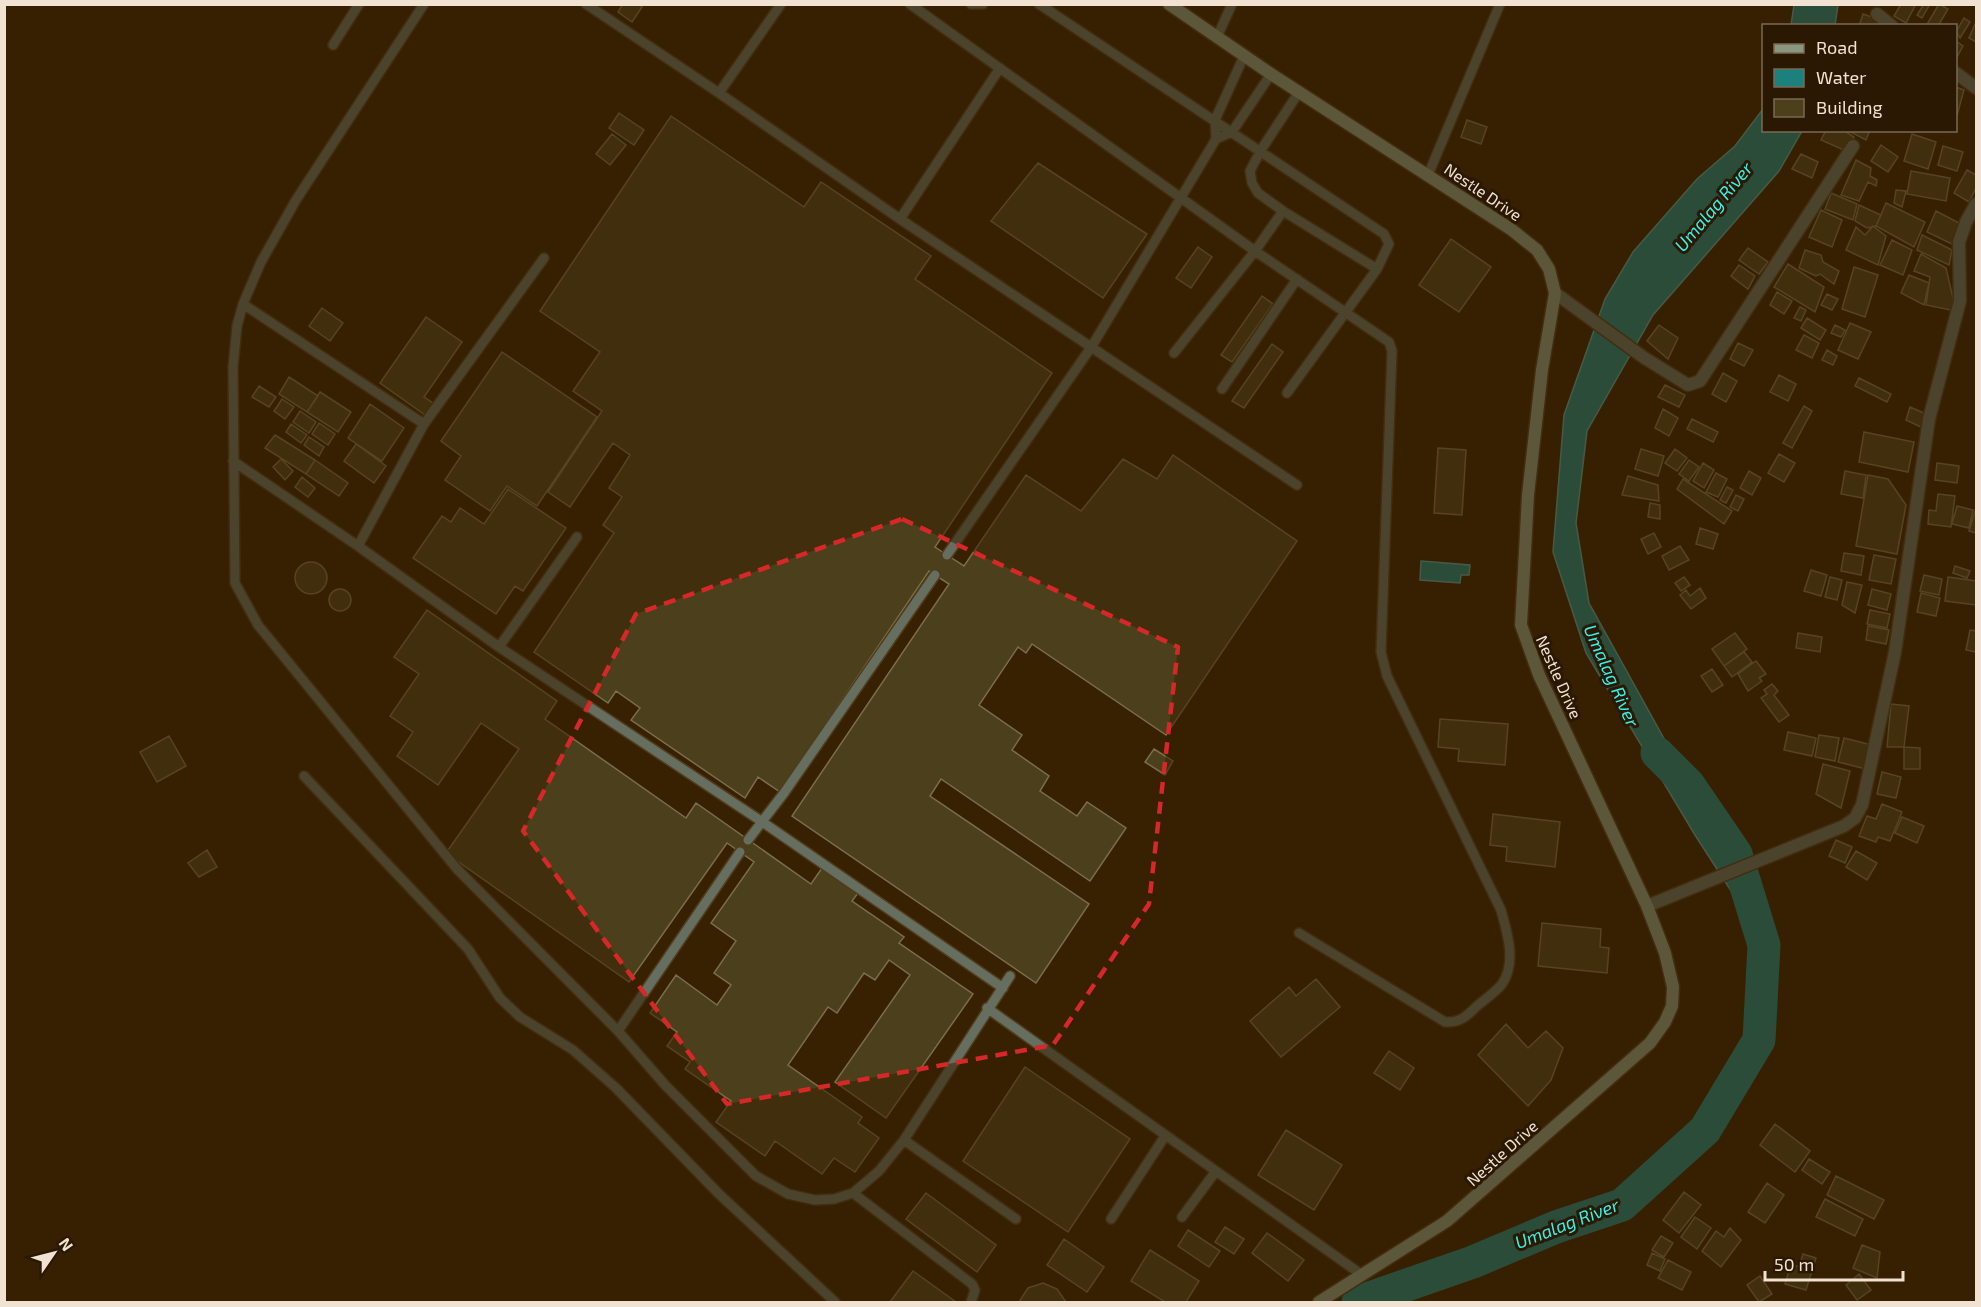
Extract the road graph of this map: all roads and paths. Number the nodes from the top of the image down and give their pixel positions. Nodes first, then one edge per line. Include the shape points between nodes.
1 (360, 4) edge
2 (424, 4) edge
3 (586, 4) edge
4 (781, 4) edge
5 (910, 4) edge
6 (971, 4) edge
7 (982, 4) edge
8 (1039, 4) edge
9 (1169, 4) edge
10 (1232, 4) edge
11 (1500, 4) edge
12 (1876, 14) dead end
13 (1889, 24) edge
14 (1217, 37) junction
15 (333, 45) dead end
16 (1244, 56) junction
17 (1000, 68) junction
18 (1271, 74) junction
19 (1957, 74) edge
20 (1977, 88) edge
21 (1299, 92) junction
22 (719, 93) junction
23 (1215, 120) junction
24 (1232, 132) junction
25 (1216, 139) junction
26 (1853, 146) dead end
27 (1261, 150) junction
28 (1428, 176) junction
29 (1180, 197) junction
30 (1977, 204) edge
31 (1283, 211) junction
32 (900, 219) junction
33 (1255, 251) junction
34 (544, 258) dead end
35 (1377, 269) junction
36 (1297, 279) junction
37 (1555, 292) junction
38 (243, 304) junction
39 (1344, 312) junction
40 (1092, 346) junction
41 (1174, 352) dead end
42 (1222, 389) dead end
43 (1287, 393) dead end
44 (424, 424) junction
45 (233, 461) junction
46 (1297, 485) dead end
47 (577, 537) dead end
48 (358, 546) junction
49 (947, 555) dead end
50 (935, 574) dead end
51 (499, 647) junction
52 (304, 776) dead end
53 (761, 821) junction
54 (748, 840) dead end
55 (741, 852) dead end
56 (1647, 906) junction
57 (1299, 933) dead end
58 (1010, 976) dead end
59 (1003, 988) junction
60 (987, 1008) junction
61 (618, 1031) junction
62 (1165, 1136) junction
63 (904, 1140) junction
64 (1216, 1171) junction
65 (853, 1193) junction
66 (1182, 1217) dead end
67 (1016, 1219) dead end
68 (1111, 1219) dead end
69 (1362, 1275) junction
70 (835, 1302) edge
71 (971, 1302) edge
72 (1318, 1302) edge

1 - 15 lane
2 - 38 lane via 296,200 261,262
3 - 22 lane
4 - 22 lane
5 - 17 lane
6 - 7 lane
8 - 23 lane
9 - 14 street, Nestle Drive
10 - 14 lane
11 - 28 lane
12 - 13 street
14 - 16 street, Nestle Drive
16 - 18 street, Nestle Drive
16 - 23 lane
17 - 29 lane
17 - 32 lane
18 - 21 street, Nestle Drive
18 - 24 lane
19 - 20 street
21 - 27 lane
21 - 28 street, Nestle Drive
22 - 32 lane
23 - 24 lane
23 - 25 lane
24 - 25 lane
24 - 27 lane
25 - 29 lane
26 - 37 street via 1700,381 1688,385
27 - 31 lane via 1250,171 1252,183 1258,194
27 - 35 lane via 1384,234 1389,244
28 - 37 street, Nestle Drive via 1537,250 1549,269
29 - 33 lane
29 - 40 lane
30 - 56 street via 1959,242 1960,301 1929,419 1895,652 1862,806 1844,826
31 - 33 lane
31 - 35 lane
32 - 40 lane
33 - 36 lane
33 - 41 lane
34 - 44 lane
35 - 39 lane
36 - 39 lane
36 - 42 lane
37 - 56 street, Nestle Drive via 1543,359 1528,495 1521,625 1539,675
38 - 44 lane
38 - 45 lane via 233,367
39 - 43 lane
39 - 57 lane via 1384,338 1392,351 1381,652 1387,676 1501,910 1509,939 1509,964 1502,984 1470,1013 1455,1023 1445,1022
40 - 46 lane
40 - 49 lane
44 - 48 lane
45 - 48 lane
45 - 61 lane via 235,583 258,626 451,862
47 - 51 lane
48 - 51 lane
50 - 53 lane
51 - 53 lane
52 - 70 lane via 468,949 500,998 520,1017 573,1050 616,1088 719,1194
53 - 54 lane
53 - 59 lane
55 - 61 lane
56 - 69 street, Nestle Drive via 1673,987 1672,1006 1650,1043 1477,1198 1418,1242
58 - 59 lane
59 - 60 lane
60 - 62 lane
60 - 63 lane
61 - 65 lane via 666,1086 756,1176 788,1194 815,1200
62 - 64 lane
62 - 68 lane
63 - 65 lane
63 - 67 lane
64 - 66 lane
64 - 69 lane
65 - 71 lane via 972,1284 975,1290
69 - 72 street, Nestle Drive

